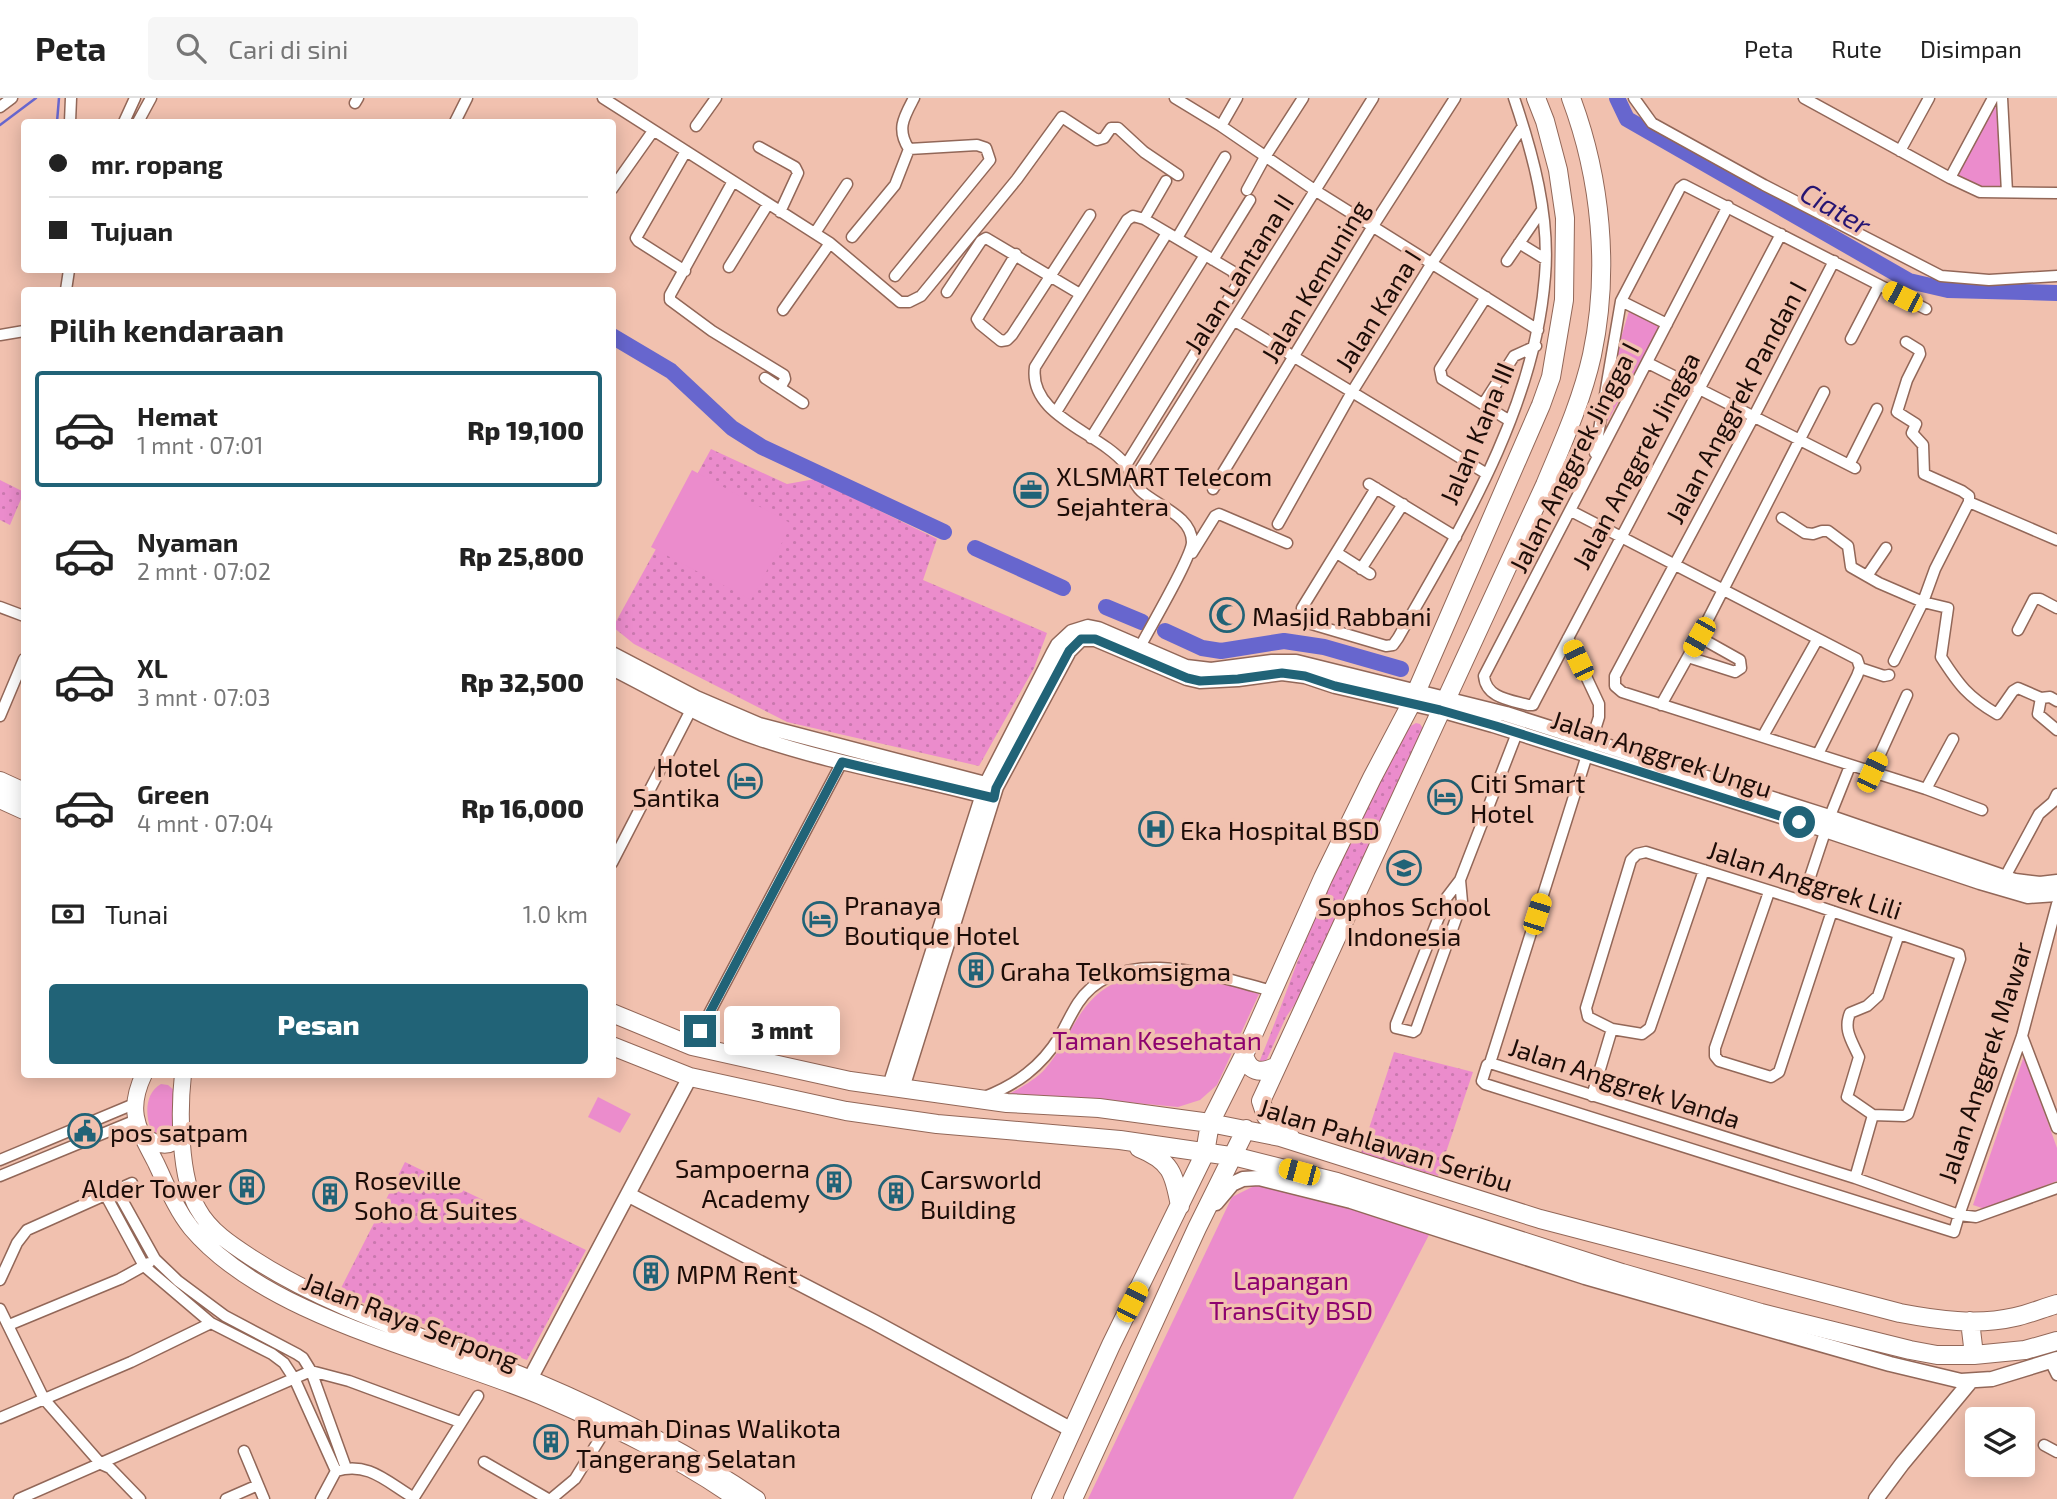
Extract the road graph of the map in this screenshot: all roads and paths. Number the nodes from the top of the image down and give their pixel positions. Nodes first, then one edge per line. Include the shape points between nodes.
1 (12, 98) edge
2 (71, 98) edge
3 (135, 98) edge
4 (151, 98) edge
5 (467, 98) edge
6 (603, 98) edge
7 (716, 98) edge
8 (914, 98) edge
9 (1175, 98) edge
10 (1237, 98) edge
11 (1303, 98) edge
12 (1373, 98) edge
13 (1455, 98) edge
14 (1514, 98) edge
15 (1536, 98) edge
16 (1570, 98) edge
17 (1804, 98) edge
18 (1993, 98) edge
19 (2002, 98) edge
20 (1636, 99) edge
21 (1927, 99) edge
22 (0, 107) edge
23 (70, 119) edge
24 (125, 119) edge
25 (140, 119) edge
26 (456, 119) edge
27 (1221, 126) junction
28 (1523, 126) junction
29 (696, 127) dead end
30 (653, 131) junction
31 (759, 148) dead end
32 (909, 149) junction
33 (1900, 150) junction
34 (685, 151) junction
35 (1225, 157) dead end
36 (1265, 157) junction
37 (1178, 174) dead end
38 (1950, 178) junction
39 (1167, 181) dead end
40 (616, 183) edge
41 (732, 183) junction
42 (847, 184) dead end
43 (1316, 191) junction
44 (2007, 192) junction
45 (2057, 193) edge
46 (768, 204) junction
47 (1728, 206) junction
48 (1542, 211) junction
49 (780, 212) junction
50 (1090, 215) dead end
51 (1144, 219) junction
52 (1373, 226) junction
53 (814, 233) junction
54 (1781, 234) junction
55 (1172, 236) junction
56 (852, 237) dead end
57 (830, 243) junction
58 (1519, 243) junction
59 (1016, 254) junction
60 (1209, 258) junction
61 (1545, 259) junction
62 (1507, 261) dead end
63 (1834, 261) junction
64 (1432, 263) junction
65 (729, 267) dead end
66 (685, 271) junction
67 (895, 276) dead end
68 (1050, 276) junction
69 (2057, 276) edge
70 (1879, 285) junction
71 (947, 292) dead end
72 (1080, 294) junction
73 (1486, 297) junction
74 (1621, 301) junction
75 (1926, 309) dead end
76 (783, 310) dead end
77 (1235, 321) junction
78 (1667, 324) junction
79 (1538, 330) junction
80 (21, 332) edge
81 (0, 335) edge
82 (1851, 339) dead end
83 (1906, 342) dead end
84 (1536, 346) junction
85 (1295, 358) junction
86 (1648, 363) junction
87 (765, 379) dead end
88 (779, 388) junction
89 (1699, 389) junction
90 (1352, 392) junction
91 (1824, 393) dead end
92 (803, 403) dead end
93 (1484, 403) junction
94 (1877, 409) dead end
95 (1056, 412) junction
96 (1754, 416) junction
97 (1510, 421) junction
98 (1091, 438) junction
99 (1800, 439) junction
100 (1594, 463) junction
101 (1126, 465) junction
102 (1140, 470) dead end
103 (1487, 474) junction
104 (1213, 489) dead end
105 (1969, 502) junction
106 (1403, 504) junction
107 (1572, 511) junction
108 (1782, 518) dead end
109 (1278, 524) dead end
110 (1456, 537) junction
111 (1620, 537) junction
112 (2057, 540) edge
113 (1287, 543) dead end
114 (1886, 548) dead end
115 (1337, 553) junction
116 (1186, 560) junction
117 (1675, 564) junction
118 (1867, 576) junction
119 (1722, 591) junction
120 (1923, 602) junction
121 (0, 607) edge
122 (2057, 608) edge
123 (21, 615) edge
124 (2018, 630) dead end
125 (1699, 637) junction
126 (1568, 638) junction
127 (1817, 640) junction
128 (1140, 647) junction
129 (616, 656) edge
130 (1688, 657) junction
131 (1155, 659) junction
132 (1894, 661) dead end
133 (21, 668) edge
134 (616, 670) edge
135 (1858, 672) junction
136 (1889, 675) dead end
137 (1907, 695) dead end
138 (1414, 698) junction
139 (2041, 698) junction
140 (2057, 701) edge
141 (694, 703) junction
142 (1443, 704) junction
143 (1528, 705) joint
144 (1661, 705) junction
145 (0, 716) edge
146 (2057, 730) edge
147 (1517, 733) junction
148 (1763, 736) junction
149 (1953, 739) dead end
150 (1589, 748) junction
151 (1818, 754) junction
152 (842, 762) junction
153 (1850, 766) junction
154 (1872, 772) junction
155 (0, 781) edge
156 (1926, 789) junction
157 (21, 791) edge
158 (990, 791) junction
159 (2057, 794) edge
160 (0, 799) edge
161 (21, 809) edge
162 (1982, 810) dead end
163 (1827, 824) junction
164 (616, 855) edge
165 (1704, 870) junction
166 (2005, 877) junction
167 (1460, 880) junction
168 (2057, 882) edge
169 (1769, 892) junction
170 (2057, 894) edge
171 (1802, 901) junction
172 (2057, 904) edge
173 (1832, 911) junction
174 (1899, 934) junction
175 (1272, 991) junction
176 (616, 1015) edge
177 (1612, 1028) junction
178 (2022, 1036) junction
179 (692, 1046) junction
180 (616, 1048) edge
181 (1244, 1055) junction
182 (1489, 1064) junction
183 (1275, 1067) junction
184 (690, 1077) junction
185 (153, 1078) edge
186 (179, 1079) edge
187 (850, 1081) junction
188 (896, 1087) junction
189 (1592, 1096) junction
190 (138, 1097) edge
191 (980, 1099) junction
192 (846, 1111) junction
193 (1873, 1115) junction
194 (98, 1119) junction
195 (1210, 1123) junction
196 (2057, 1128) edge
197 (1246, 1129) junction
198 (183, 1133) junction
199 (103, 1134) junction
200 (144, 1136) junction
201 (1120, 1140) junction
202 (1293, 1140) junction
203 (1205, 1153) junction
204 (1233, 1156) junction
205 (0, 1160) edge
206 (0, 1176) edge
207 (1855, 1178) junction
208 (132, 1183) dead end
209 (2057, 1188) edge
210 (110, 1192) junction
211 (629, 1195) junction
212 (1178, 1210) junction
213 (1959, 1215) junction
214 (1195, 1232) junction
215 (155, 1259) junction
216 (144, 1266) junction
217 (259, 1273) junction
218 (0, 1280) edge
219 (2057, 1304) edge
220 (0, 1309) edge
221 (1970, 1321) junction
222 (211, 1323) junction
223 (9, 1325) junction
224 (2057, 1341) edge
225 (414, 1342) junction
226 (1974, 1355) junction
227 (2053, 1360) edge
228 (311, 1371) junction
229 (2057, 1375) edge
230 (530, 1379) junction
231 (295, 1380) junction
232 (1970, 1382) junction
233 (478, 1396) dead end
234 (44, 1399) junction
235 (0, 1418) edge
236 (460, 1422) junction
237 (611, 1428) junction
238 (1072, 1430) junction
239 (2044, 1446) dead end
240 (662, 1448) junction
241 (244, 1451) dead end
242 (2057, 1452) edge
243 (484, 1462) dead end
244 (101, 1464) junction
245 (341, 1470) junction
246 (258, 1485) junction
247 (413, 1498) edge
248 (19, 1499) edge
249 (141, 1499) edge
250 (226, 1499) edge
251 (264, 1499) edge
252 (321, 1499) edge
253 (550, 1499) edge
254 (736, 1499) edge
255 (757, 1499) edge
256 (1041, 1499) edge
257 (1073, 1499) edge
258 (1876, 1499) edge

1 - 22 street
2 - 23 street
3 - 24 street
4 - 25 street
5 - 26 street
6 - 30 street
7 - 29 street
8 - 32 street via 902,126
9 - 27 street
10 - 27 street
11 - 36 street
12 - 43 street, Jalan Lantana II
13 - 52 street, Jalan Kemuning
14 - 28 street, Jalan Kana III
15 - 138 main road via 1555,158 1565,218 1564,300 1558,345 1541,405
16 - 142 main road via 1592,170 1600,216 1592,355 1576,411 1550,473
17 - 33 street
18 - 38 street
19 - 44 street
20 - 69 street via 1652,123 1941,276 1989,280
21 - 33 street
27 - 36 street
28 - 48 street, Jalan Kana III
28 - 64 street, Jalan Kana I
30 - 34 street
30 - 40 street
31 - 49 street via 798,173
32 - 56 street via 895,185
32 - 67 street via 977,145 986,148 990,160
33 - 38 street
34 - 41 street
34 - 66 street via 636,238
35 - 55 street
36 - 43 street
36 - 60 street via 1249,195
37 - 57 street via 1118,128 1097,140 1062,117 1017,179 917,298 896,300
38 - 44 street via 1980,192
39 - 51 street
41 - 46 street
41 - 66 street
42 - 53 street
43 - 52 street
43 - 77 street, Jalan Lantana II
44 - 45 street
46 - 49 street
46 - 65 street
47 - 54 street
47 - 74 street via 1684,185 1680,188
47 - 78 street, Jalan Anggrek Jingga I
48 - 58 street
48 - 61 street, Jalan Kana III
49 - 53 street
50 - 68 street
51 - 55 street
51 - 72 street via 1133,216 1127,220
52 - 64 street
52 - 85 street, Jalan Kemuning
53 - 57 street
54 - 63 street
54 - 89 street, Jalan Anggrek Jingga
55 - 60 street
55 - 95 street
57 - 76 street
58 - 61 street
58 - 62 street
59 - 68 street
59 - 68 street via 977,319 1001,341 1012,335
59 - 71 street via 986,238
60 - 98 street
60 - 101 street via 1232,271 1238,279 1236,286
61 - 79 street, Jalan Kana III
63 - 70 street
63 - 96 street, Jalan Anggrek Pandan I
64 - 73 street
64 - 90 street, Jalan Kana I
66 - 88 street via 670,295 672,304 785,375
68 - 72 street
70 - 75 street
70 - 82 street
72 - 95 street via 1035,367 1033,380 1039,395
73 - 79 street
73 - 93 street via 1440,369 1442,379
74 - 78 street
74 - 100 street
77 - 85 street
77 - 102 street, Jalan Lantana II
78 - 86 street, Jalan Anggrek Jingga I
79 - 84 street, Jalan Kana III
80 - 81 street
83 - 105 street via 1920,354 1897,412 1916,424 1912,433 1923,445 1924,474 1962,491
84 - 93 street, Jalan Kana III via 1514,356
84 - 97 street, Jalan Kana III
85 - 90 street
85 - 104 street, Jalan Kemuning
86 - 89 street
86 - 100 street, Jalan Anggrek Jingga I
87 - 88 street
88 - 92 street
89 - 96 street
89 - 111 street, Jalan Anggrek Jingga
90 - 103 street
90 - 109 street, Jalan Kana I
91 - 99 street
93 - 97 street
94 - 99 street via 1852,466
95 - 98 street
96 - 99 street
96 - 117 street, Jalan Anggrek Pandan I
97 - 103 street, Jalan Kana III
98 - 101 street
99 - 119 street
100 - 107 street, Jalan Anggrek Jingga I
101 - 116 street via 1140,490 1191,530 1193,544
103 - 110 street, Jalan Kana III
105 - 112 street
105 - 120 street
106 - 110 street
106 - 115 street via 1373,486
106 - 115 street via 1366,572
107 - 111 street
107 - 143 street, Jalan Anggrek Jingga I via 1484,676 1491,693
108 - 118 street via 1805,533 1828,531 1844,541 1852,567
110 - 115 street, Jalan Kana III via 1398,639 1386,646 1303,618 1302,608
111 - 117 street
111 - 126 street, Jalan Anggrek Jingga
113 - 116 street via 1219,514
114 - 118 street
116 - 128 street
117 - 119 street
117 - 144 street, Jalan Anggrek Pandan I via 1614,681 1618,690
118 - 120 street
119 - 125 street
119 - 127 street
120 - 132 street
120 - 139 street via 1948,608 1941,657 1979,704 1997,714 2018,688
121 - 123 street
122 - 124 street via 2034,599
125 - 130 street
125 - 130 street via 1740,660 1741,668 1735,672
126 - 143 street, Jalan Anggrek Jingga via 1533,705
126 - 150 street via 1599,704 1600,717
127 - 135 street via 1857,659
127 - 148 street
128 - 131 street
128 - 158 street via 1098,629 1078,629 1066,637 1053,654
129 - 141 street
130 - 144 street
131 - 138 street, Jalan Anggrek Ungu via 1210,670 1296,662
131 - 158 street via 1095,639 1081,639 1069,651
133 - 145 street
134 - 141 street
135 - 136 street
135 - 151 street
137 - 154 street
138 - 142 street, Jalan Anggrek Ungu
138 - 175 main road via 1371,778
139 - 140 street
139 - 146 street via 2038,714
141 - 152 street via 757,738
141 - 158 street
141 - 164 street
142 - 147 street, Jalan Anggrek Ungu
142 - 150 street, Jalan Anggrek Ungu via 1506,714
142 - 183 main road
144 - 148 street
147 - 150 street, Jalan Anggrek Ungu
147 - 167 street
148 - 151 street
149 - 156 street
150 - 163 street, Jalan Anggrek Ungu
150 - 182 street
151 - 153 street
152 - 158 street
152 - 179 street
153 - 154 street
153 - 163 street
154 - 156 street
155 - 157 main road
156 - 162 street
158 - 188 street
159 - 166 street via 2039,814
160 - 161 main road
163 - 166 street, Jalan Anggrek Ungu
163 - 170 street, Jalan Anggrek Ungu via 1980,883 2028,896
163 - 171 street
165 - 169 street, Jalan Anggrek Lili
165 - 177 street via 1650,1028 1642,1034
165 - 177 street, Jalan Anggrek Lili via 1646,852 1630,860 1585,1013
166 - 168 street, Jalan Anggrek Ungu via 2028,883
167 - 167 street via 1462,902 1416,1030 1404,1032 1396,1024 1447,897
169 - 171 street, Jalan Anggrek Lili
169 - 173 street via 1715,1056 1771,1077 1779,1072
171 - 173 street, Jalan Anggrek Lili
172 - 178 street, Jalan Anggrek Mawar
173 - 174 street, Jalan Anggrek Lili
174 - 193 street via 1878,996 1850,1013 1847,1022 1859,1057 1847,1097
174 - 193 street, Jalan Anggrek Lili via 1955,951 1960,959 1908,1114
175 - 181 main road
175 - 191 street via 1203,973 1159,968 1116,974 1080,1001 1050,1052 1035,1068
176 - 179 main road, Jalan Pahlawan Seribu
177 - 189 street
178 - 196 street
178 - 213 street, Jalan Anggrek Mawar
179 - 187 main road, Jalan Pahlawan Seribu
180 - 184 main road, Jalan Pahlawan Seribu
181 - 183 main road via 1257,1072
181 - 195 main road
182 - 189 street, Jalan Anggrek Vanda
182 - 213 street, Jalan Anggrek Vanda via 1482,1081 1498,1088 1954,1232
183 - 202 main road via 1261,1101 1266,1116
184 - 192 main road, Jalan Pahlawan Seribu
184 - 211 street
185 - 190 main road
186 - 198 main road, Jalan Raya Serpong
187 - 188 main road, Jalan Pahlawan Seribu
187 - 192 main road via 860,1098
188 - 191 main road, Jalan Pahlawan Seribu
189 - 207 street, Jalan Anggrek Vanda
190 - 194 street
190 - 199 street
190 - 200 main road, Jalan Raya Serpong
191 - 195 main road, Jalan Pahlawan Seribu via 1100,1108
192 - 201 main road, Jalan Pahlawan Seribu
193 - 207 street
194 - 199 street
194 - 205 street
195 - 197 main road, Jalan Pahlawan Seribu
195 - 203 main road
197 - 202 main road, Jalan Pahlawan Seribu
197 - 204 main road
198 - 200 main road via 165,1146
198 - 217 main road, Jalan Raya Serpong via 183,1164 197,1209
199 - 206 street
200 - 217 main road, Jalan Raya Serpong via 185,1220 220,1257
201 - 203 main road, Jalan Pahlawan Seribu
201 - 212 main road via 1153,1154 1170,1168
202 - 221 main road, Jalan Pahlawan Seribu via 1540,1219 1774,1282 1899,1313
203 - 204 main road, Jalan Pahlawan Seribu
203 - 212 main road
204 - 214 main road
204 - 226 main road, Jalan Pahlawan Seribu via 1337,1182 1530,1246 1775,1317 1910,1350
207 - 213 street, Jalan Anggrek Vanda
208 - 210 street
209 - 213 street, Jalan Anggrek Mawar via 1976,1217
210 - 215 street
210 - 216 street
210 - 218 street via 22,1234
211 - 230 street
211 - 238 street
212 - 214 main road via 1192,1216
212 - 238 main road
214 - 232 street via 1225,1189 1243,1179 1259,1178 1352,1201 1637,1292
214 - 257 main road
215 - 216 street
215 - 228 street via 225,1316 297,1354
216 - 222 street
216 - 223 street
217 - 225 main road, Jalan Raya Serpong
219 - 221 main road, Jalan Pahlawan Seribu via 2013,1317
220 - 223 street
221 - 226 main road
222 - 231 street via 281,1360
222 - 234 street
223 - 234 street
224 - 226 main road, Jalan Pahlawan Seribu via 2025,1350
225 - 230 main road, Jalan Raya Serpong
225 - 237 main road, Jalan Raya Serpong
227 - 229 street
227 - 232 street
228 - 231 street
228 - 236 street
228 - 245 street
230 - 240 main road, Jalan Raya Serpong via 595,1407
231 - 244 street
231 - 245 street
232 - 258 street
233 - 236 street
234 - 235 street
234 - 244 street
236 - 247 street
237 - 240 main road, Jalan Raya Serpong
237 - 253 street via 575,1479
238 - 256 main road
239 - 242 street
240 - 254 main road, Jalan Raya Serpong
240 - 255 main road, Jalan Raya Serpong
241 - 246 street
243 - 253 street
244 - 248 street
244 - 249 street
245 - 247 street via 370,1471
245 - 252 street
246 - 250 street
246 - 251 street

